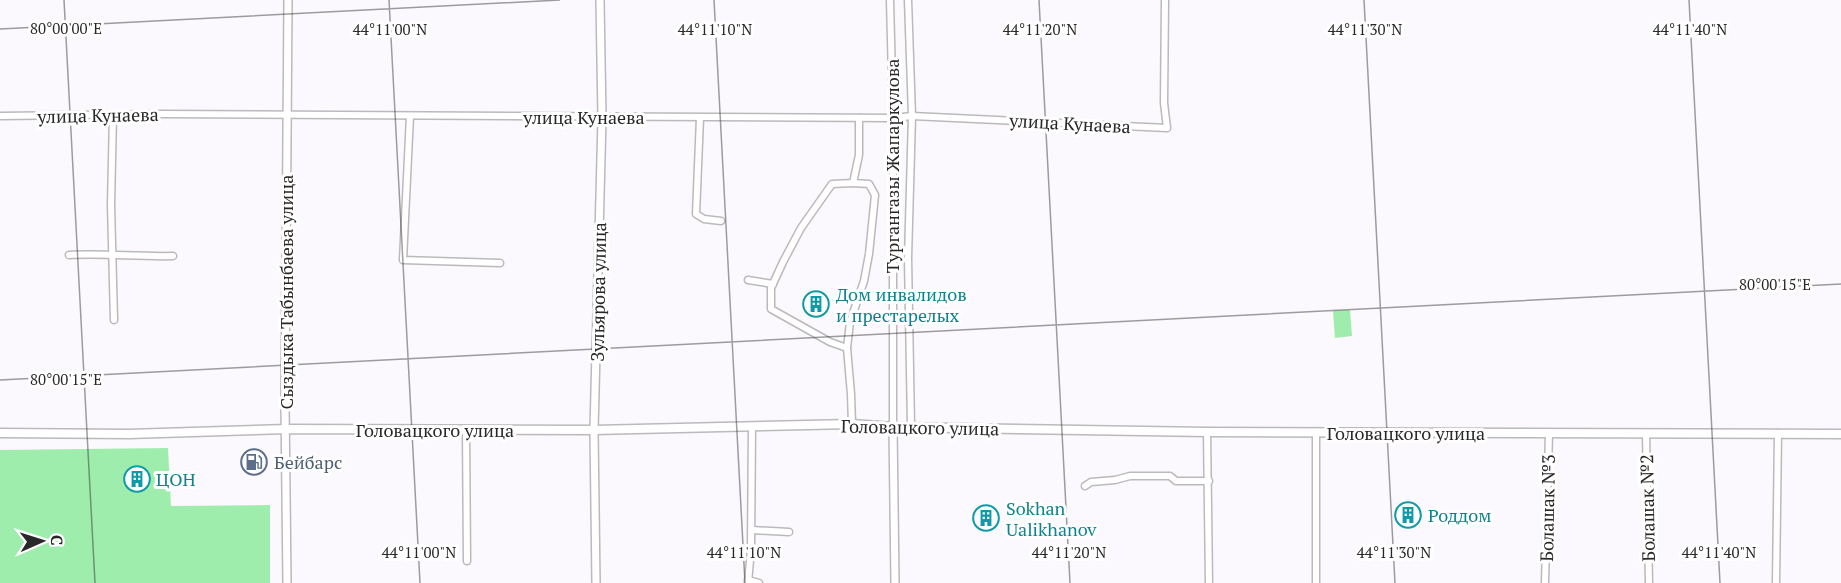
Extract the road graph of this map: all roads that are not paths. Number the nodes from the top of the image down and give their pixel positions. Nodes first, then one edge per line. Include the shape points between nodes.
1 (288, 0) edge
2 (600, 0) edge
3 (890, 0) edge
4 (908, 0) edge
5 (1166, 0) edge
6 (113, 115) junction
7 (0, 116) edge
8 (286, 116) junction
9 (410, 116) junction
10 (912, 116) junction
11 (602, 117) junction
12 (700, 118) junction
13 (859, 118) junction
14 (892, 118) junction
15 (853, 183) junction
16 (721, 221) dead end
17 (69, 255) dead end
18 (112, 256) junction
19 (173, 256) dead end
20 (500, 262) dead end
21 (748, 280) dead end
22 (773, 284) junction
23 (114, 321) dead end
24 (847, 348) junction
25 (852, 424) junction
26 (911, 426) junction
27 (752, 427) junction
28 (893, 427) junction
29 (287, 429) junction
30 (466, 430) junction
31 (594, 430) junction
32 (0, 432) edge
33 (1207, 432) junction
34 (1316, 432) junction
35 (1549, 433) junction
36 (1778, 433) junction
37 (1646, 434) junction
38 (1841, 434) edge
39 (1209, 481) junction
40 (1085, 486) dead end
41 (752, 530) junction
42 (789, 532) dead end
43 (467, 561) dead end
44 (748, 582) edge
45 (287, 583) edge
46 (596, 583) edge
47 (759, 583) edge
48 (896, 583) edge
49 (1209, 583) edge
50 (1316, 583) edge
51 (1545, 583) edge
52 (1649, 583) edge
53 (1776, 583) edge

1 - 8 street, Сыздыка Табынбаева улица
2 - 11 street, Зульярова улица
3 - 14 street, Тургангазы Жапаркулова
4 - 10 street, Тургангазы Жапаркулова
5 - 10 street, улица Кунаева via 1167,128
6 - 7 street, улица Кунаева
6 - 8 street, улица Кунаева
6 - 18 street
8 - 9 street, улица Кунаева
8 - 29 street, Сыздыка Табынбаева улица
9 - 11 street, улица Кунаева
9 - 20 street via 403,260
10 - 14 street, улица Кунаева
10 - 26 street, Тургангазы Жапаркулова via 908,258
11 - 12 street, улица Кунаева
11 - 31 street, Зульярова улица
12 - 13 street, улица Кунаева
12 - 16 street via 696,214
13 - 14 street, улица Кунаева
13 - 15 street via 859,155
14 - 28 street, Тургангазы Жапаркулова
15 - 22 street via 832,184 801,228
15 - 24 street via 869,184 875,195 875,211 864,281 850,322
17 - 18 street
18 - 19 street
18 - 23 street
21 - 22 street
22 - 24 street via 771,309
24 - 25 street
25 - 27 main road, Головацкого улица
25 - 28 main road, Головацкого улица
26 - 28 main road, Головацкого улица
26 - 33 main road, Головацкого улица
27 - 31 main road, Головацкого улица
27 - 41 street
28 - 48 street, Тургангазы Жапаркулова
29 - 30 main road, Головацкого улица
29 - 32 main road, Головацкого улица via 129,434
29 - 45 street, Сыздыка Табынбаева улица
30 - 31 main road, Головацкого улица
30 - 43 street
31 - 46 street, Зульярова улица
33 - 34 main road, Головацкого улица
33 - 39 street
34 - 35 main road, Головацкого улица
34 - 50 street
35 - 37 main road, Головацкого улица
35 - 51 street, Болашак №3
36 - 37 main road, Головацкого улица
36 - 38 main road, Головацкого улица
36 - 53 street
37 - 52 street, Болашак №2
39 - 40 street via 1130,476
39 - 49 street
41 - 42 street
41 - 44 street
44 - 47 street

